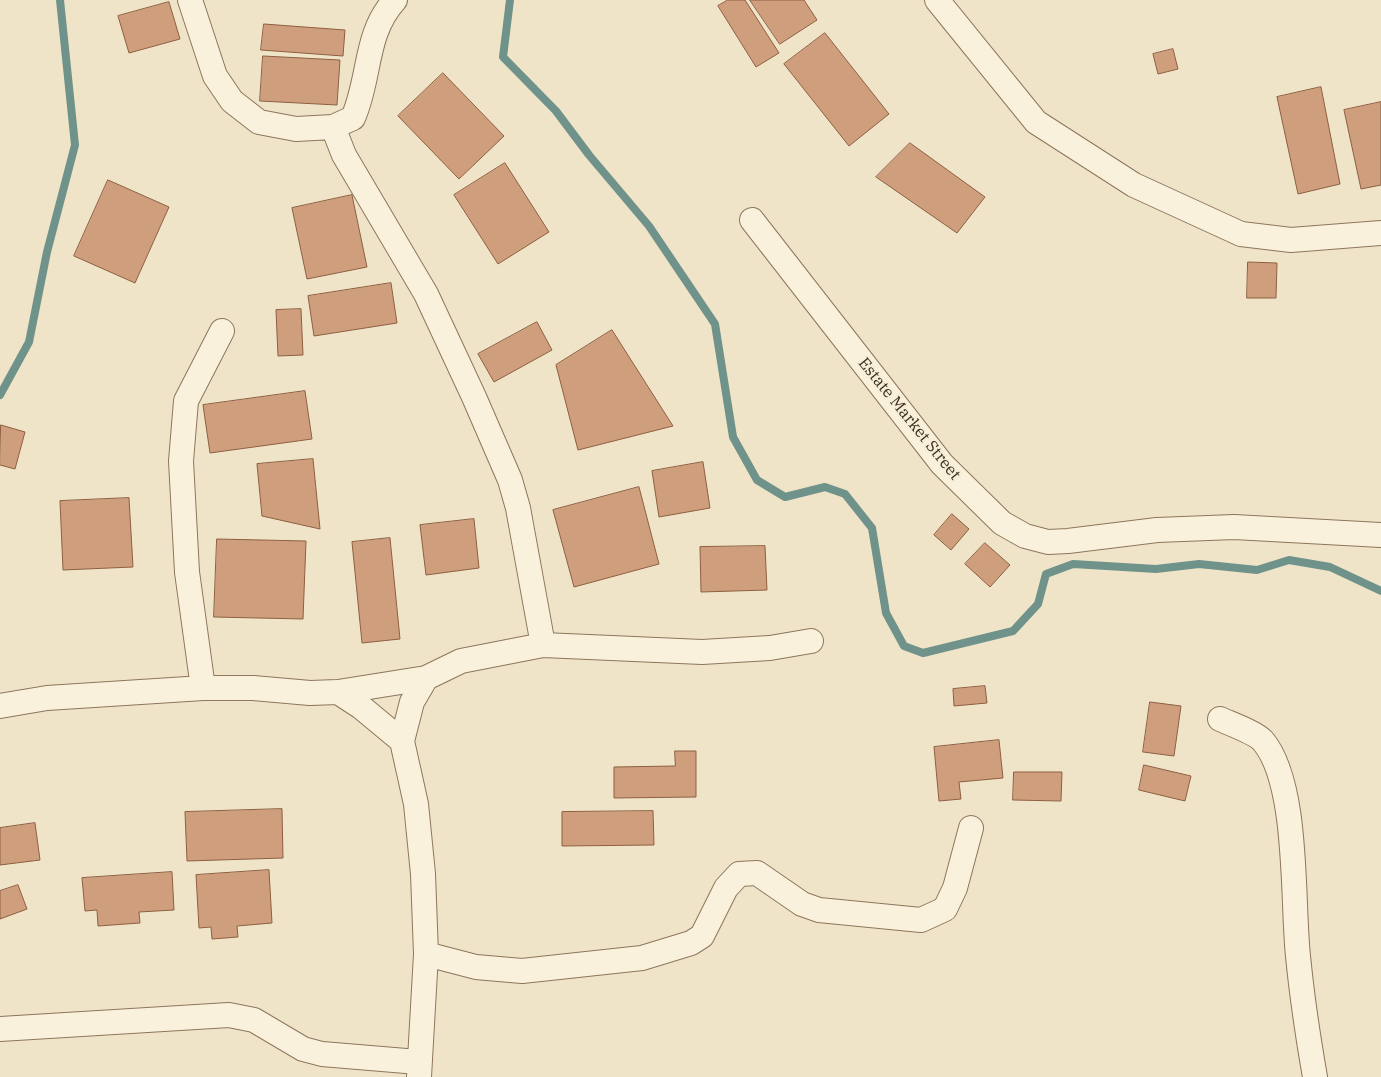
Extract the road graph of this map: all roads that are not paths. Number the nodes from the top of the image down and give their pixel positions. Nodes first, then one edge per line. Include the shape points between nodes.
1 (190, 0) edge
2 (395, 0) edge
3 (937, 0) edge
4 (333, 128) junction
5 (752, 220) dead end
6 (1381, 234) edge
7 (222, 331) dead end
8 (1381, 535) edge
9 (811, 641) dead end
10 (543, 645) junction
11 (426, 678) junction
12 (203, 688) junction
13 (338, 692) junction
14 (0, 706) edge
15 (1220, 719) dead end
16 (402, 742) junction
17 (971, 828) dead end
18 (426, 954) junction
19 (0, 1029) edge
20 (419, 1069) edge
21 (1315, 1077) edge

1 - 4 street via 215,76 232,102 259,122 296,129
2 - 4 street via 383,14 373,38 362,98 353,118
3 - 6 street via 1036,122 1134,185 1241,234 1291,240
4 - 10 street via 344,155 426,294 510,480
5 - 8 street, Estate Market Street via 942,464 1002,523 1025,536 1048,542 1157,530 1234,527
7 - 12 street via 186,401 181,461 187,572
9 - 10 street via 770,648 702,652
10 - 11 street via 460,661
11 - 13 street
11 - 16 street via 412,702
12 - 13 street
12 - 14 street via 47,698
13 - 16 street
15 - 21 street via 1262,740 1279,768 1294,864 1298,956
16 - 18 street via 417,814 424,874
17 - 18 street via 955,888 945,909 921,920 819,910 802,904 757,873 739,874 726,888 702,936 691,943 642,958 522,971 476,967
18 - 20 street
19 - 20 street via 229,1015 254,1020 303,1049

